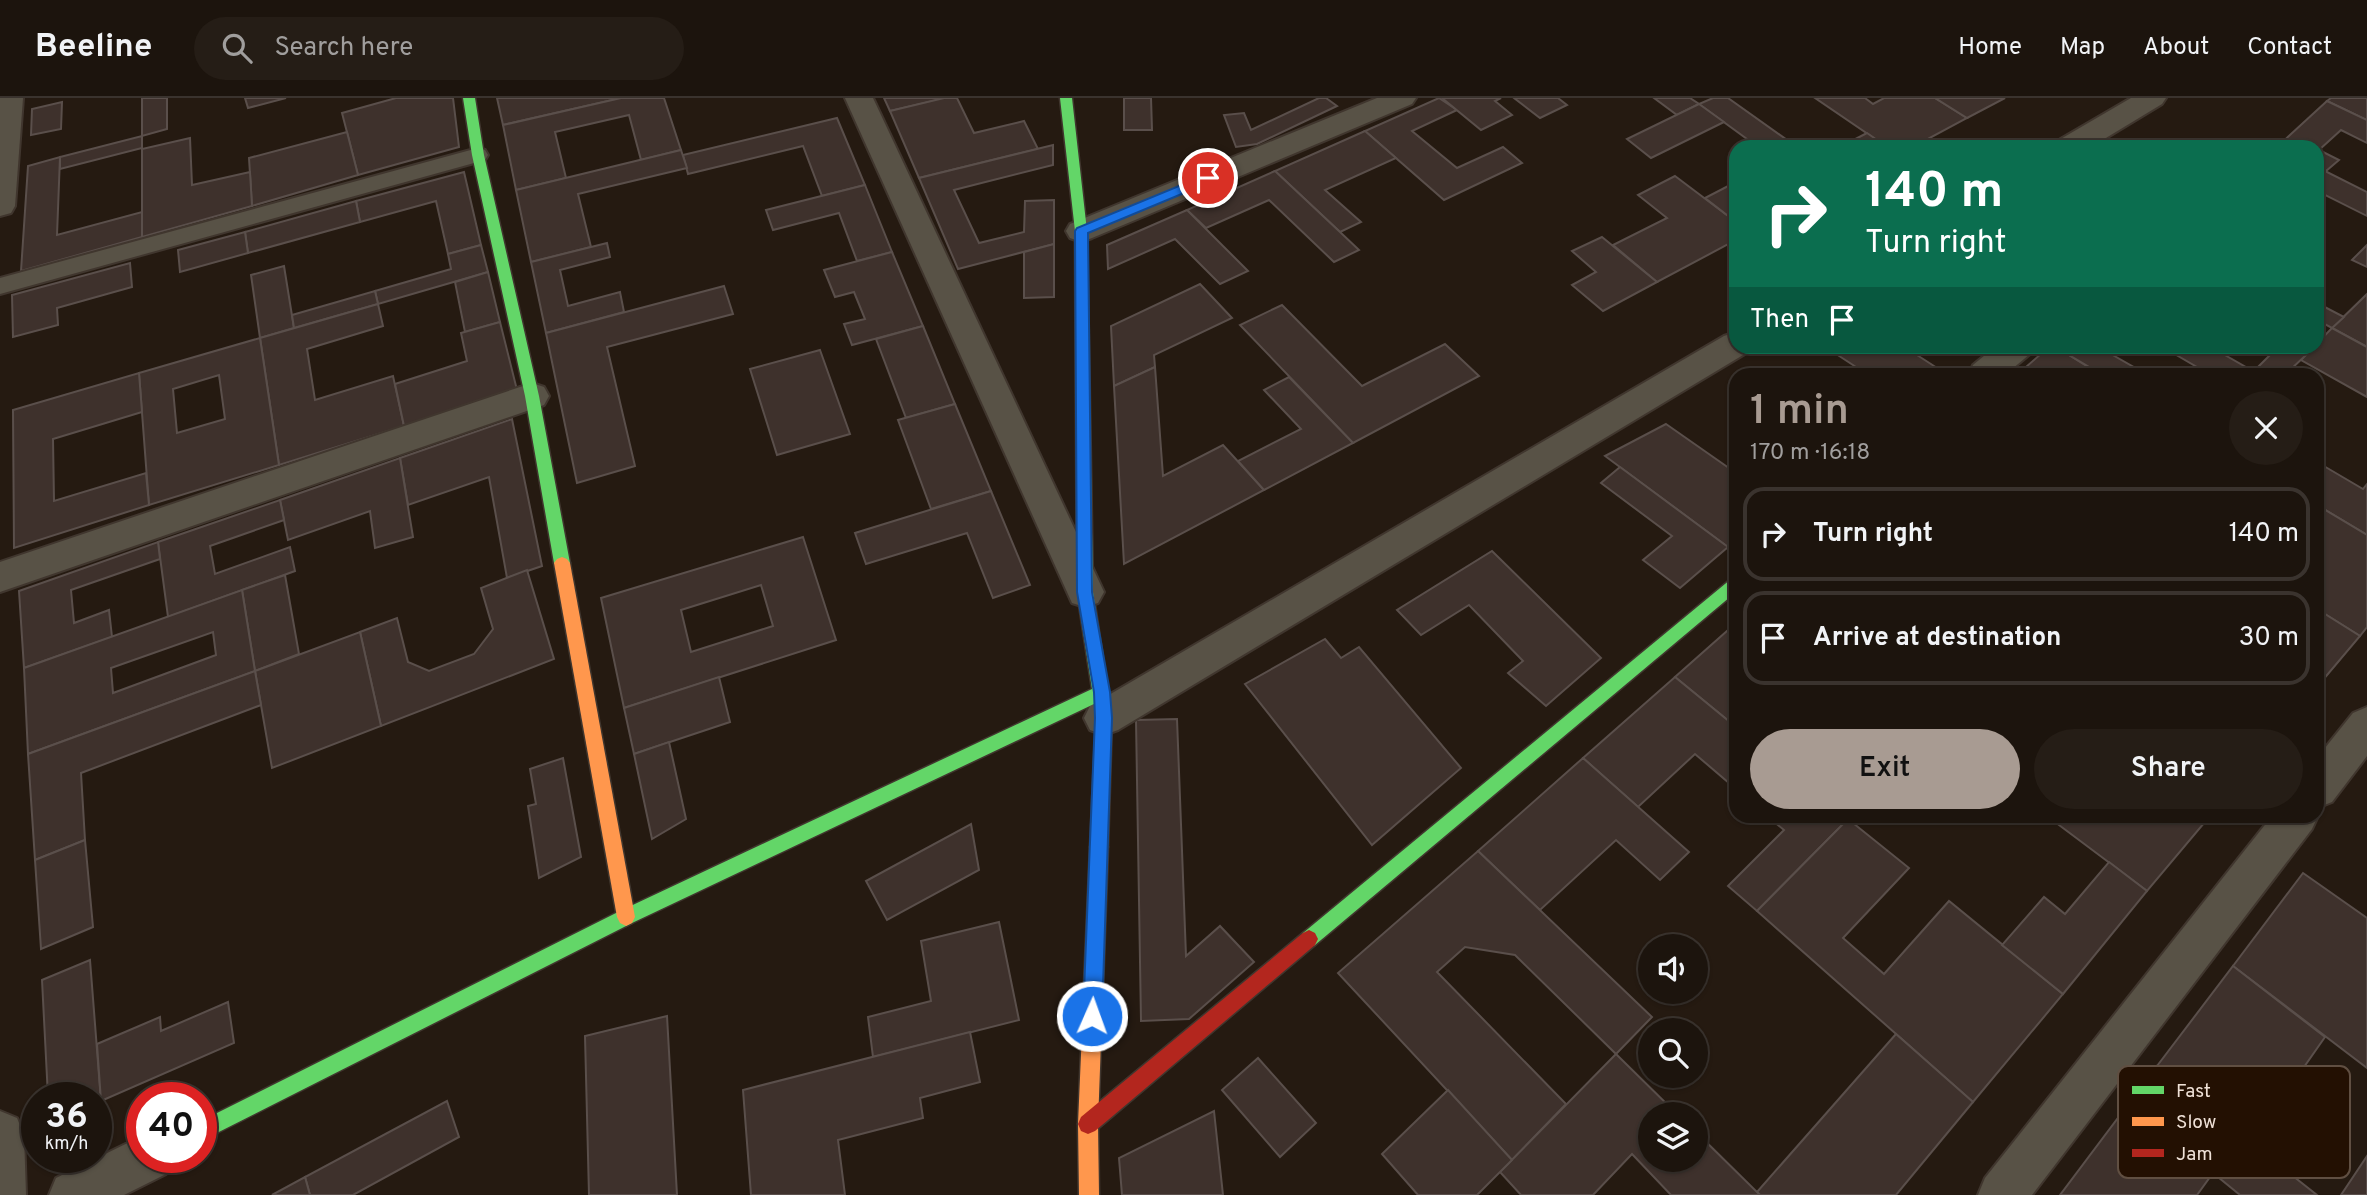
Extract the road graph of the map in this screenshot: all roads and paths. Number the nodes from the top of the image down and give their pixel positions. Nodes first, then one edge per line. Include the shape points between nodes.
1 (9, 98) edge
2 (469, 98) edge
3 (859, 98) edge
4 (1066, 98) edge
5 (1402, 98) edge
6 (2152, 98) edge
7 (1358, 107) edge
8 (2081, 140) edge
9 (478, 155) junction
10 (0, 206) edge
11 (1081, 231) junction
12 (0, 286) edge
13 (1729, 348) edge
14 (2009, 354) edge
15 (1992, 368) edge
16 (532, 396) junction
17 (0, 577) edge
18 (1729, 589) edge
19 (1085, 592) junction
20 (1103, 705) junction
21 (2367, 725) edge
22 (2324, 780) edge
23 (2292, 823) edge
24 (626, 917) junction
25 (217, 1122) edge
26 (1088, 1124) junction
27 (0, 1135) edge
28 (126, 1168) edge
29 (2, 1195) edge
30 (73, 1195) edge
31 (1089, 1195) edge
32 (2002, 1195) edge

1 - 10 street
2 - 9 street
3 - 19 street
4 - 11 street
5 - 7 street
6 - 8 street
7 - 11 street
9 - 12 lane
9 - 16 street
11 - 19 street
13 - 20 street
14 - 15 street
16 - 17 street
16 - 24 street
18 - 26 street
19 - 20 street
20 - 24 street
20 - 26 street
21 - 22 street
23 - 32 street
24 - 25 street
26 - 31 street
27 - 29 street
28 - 30 street

